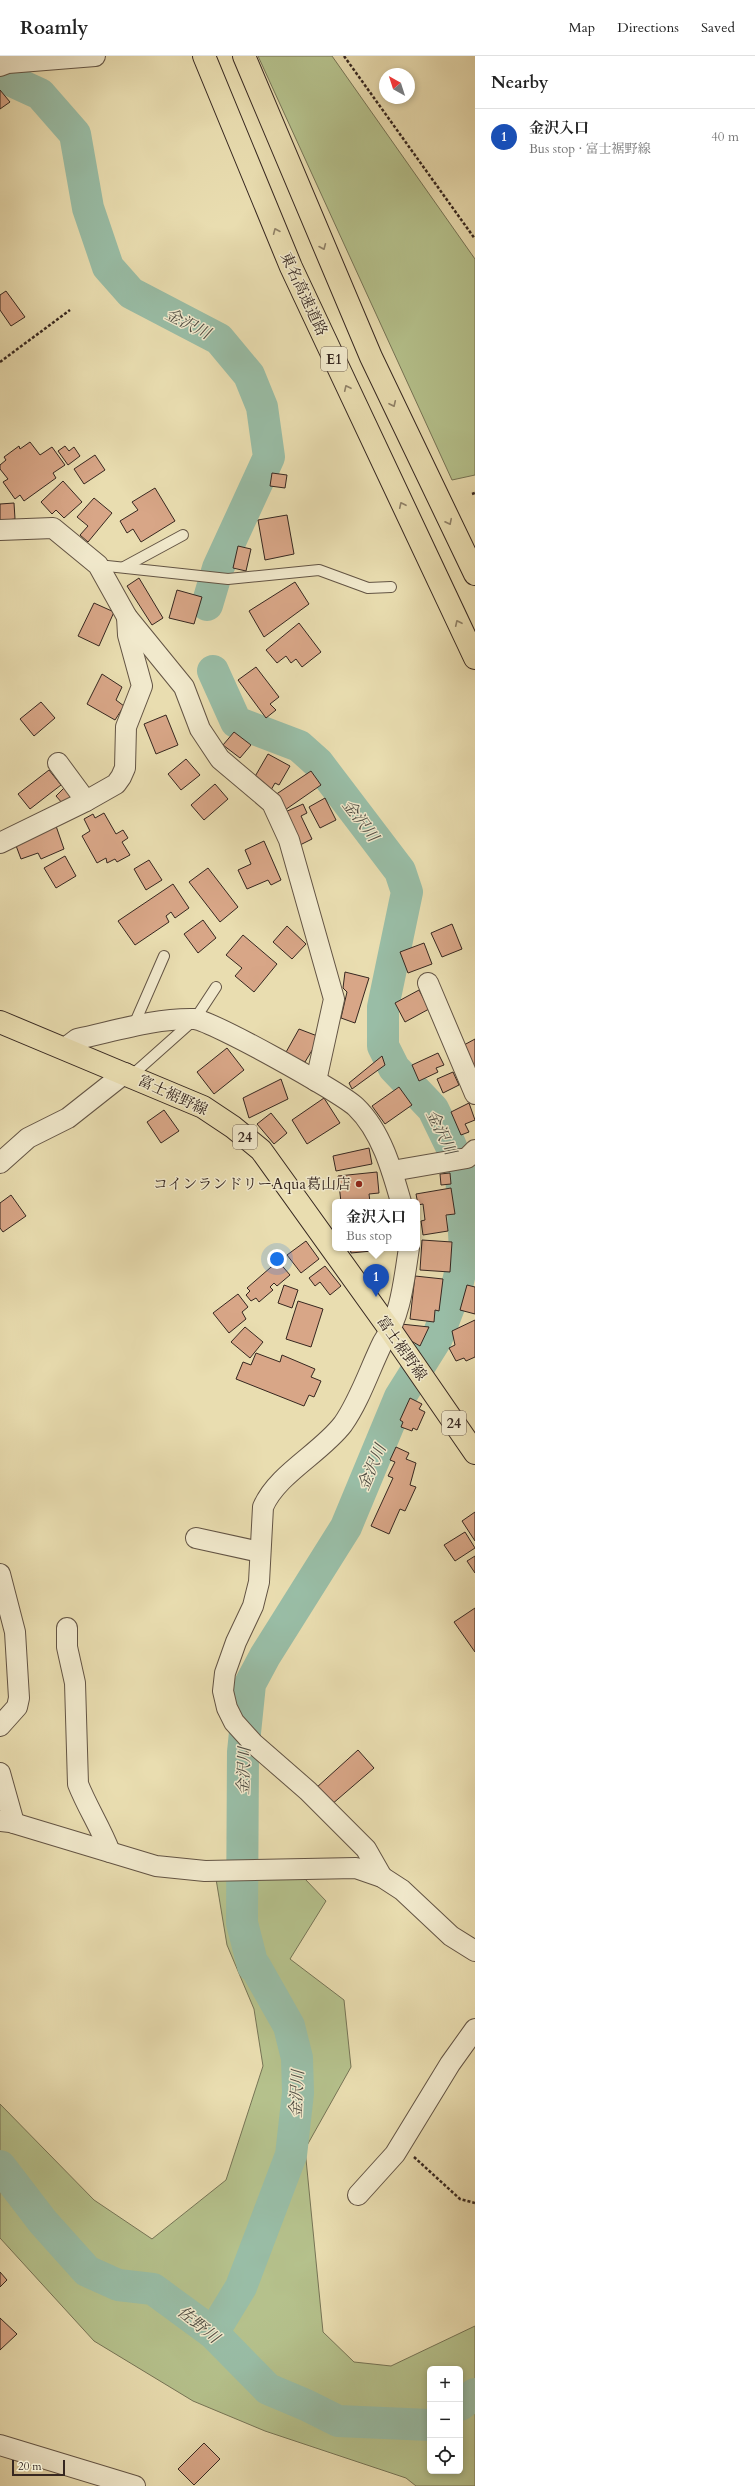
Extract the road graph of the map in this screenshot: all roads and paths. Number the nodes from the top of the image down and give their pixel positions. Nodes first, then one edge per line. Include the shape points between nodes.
1 (94, 56) edge
2 (204, 56) edge
3 (244, 56) edge
4 (259, 56) edge
5 (344, 56) edge
6 (4, 62) edge
7 (307, 209) junction
8 (475, 239) edge
9 (70, 310) dead end
10 (0, 362) edge
11 (0, 530) edge
12 (183, 535) dead end
13 (98, 565) junction
14 (124, 567) junction
15 (475, 574) edge
16 (391, 587) dead end
17 (127, 617) junction
18 (475, 658) edge
19 (58, 763) dead end
20 (86, 801) junction
21 (0, 843) edge
22 (164, 956) dead end
23 (428, 983) dead end
24 (216, 987) dead end
25 (195, 1019) junction
26 (0, 1022) edge
27 (133, 1027) junction
28 (65, 1048) junction
29 (128, 1075) junction
30 (316, 1081) junction
31 (475, 1094) edge
32 (475, 1150) edge
33 (0, 1163) edge
34 (392, 1171) junction
35 (400, 1199) edge
36 (332, 1249) edge
37 (334, 1251) edge
38 (409, 1251) edge
39 (391, 1331) junction
40 (475, 1453) edge
41 (196, 1538) dead end
42 (260, 1552) junction
43 (0, 1574) edge
44 (67, 1628) dead end
45 (0, 1726) edge
46 (0, 1773) edge
47 (7, 1822) edge
48 (110, 1852) junction
49 (382, 1877) junction
50 (475, 1951) edge
51 (475, 2029) edge
52 (400, 2145) junction
53 (358, 2194) dead end
54 (475, 2203) edge
55 (0, 2445) edge
56 (135, 2486) edge

1 - 6 street
18 -> 2 main road, 東名高速道路 / E1 via 291,267
3 - 7 main road, E1
4 - 7 main road
5 - 8 path
7 -> 15 main road, E1 via 371,357
9 - 10 path
11 - 13 street via 53,528
12 - 14 lane
13 - 14 lane
13 - 17 street
14 - 16 lane via 228,579 319,570 368,588
17 - 20 street via 128,635 142,686 126,727 125,768 116,784
17 - 30 street via 184,687 200,729 220,759 272,803 289,840 334,999
19 - 20 street
20 - 21 street
22 - 27 lane
23 - 31 street
24 - 25 lane
25 - 27 street via 169,1020
25 - 29 lane
25 - 30 street via 215,1026
26 - 28 main road, 富士裾野線 / 24
27 - 28 street via 77,1039
28 - 29 main road, 富士裾野線 / 24
29 - 33 street via 68,1118 28,1138
29 - 36 main road, 富士裾野線 / 24 via 203,1107 261,1150
30 - 34 street via 355,1107 374,1131
32 - 34 street via 467,1158
34 - 35 street
37 - 39 main road, 富士裾野線 / 24
38 - 39 street via 403,1286
39 - 40 main road, 富士裾野線 / 24
39 - 42 street via 383,1342 344,1423 266,1498 262,1507
41 - 42 street
42 - 49 street via 259,1582 254,1606 236,1642 225,1673 223,1691 227,1708 234,1722 253,1743 308,1791 366,1849
43 - 45 street via 15,1632 19,1698 17,1707
44 - 48 street via 67,1646 75,1683 78,1784 100,1826
46 - 47 street
47 - 48 street
48 - 49 street via 156,1866 205,1871 356,1868
49 - 50 street via 402,1890 452,1936
51 - 52 street
52 - 53 street
52 - 54 path via 460,2199
55 - 56 street

